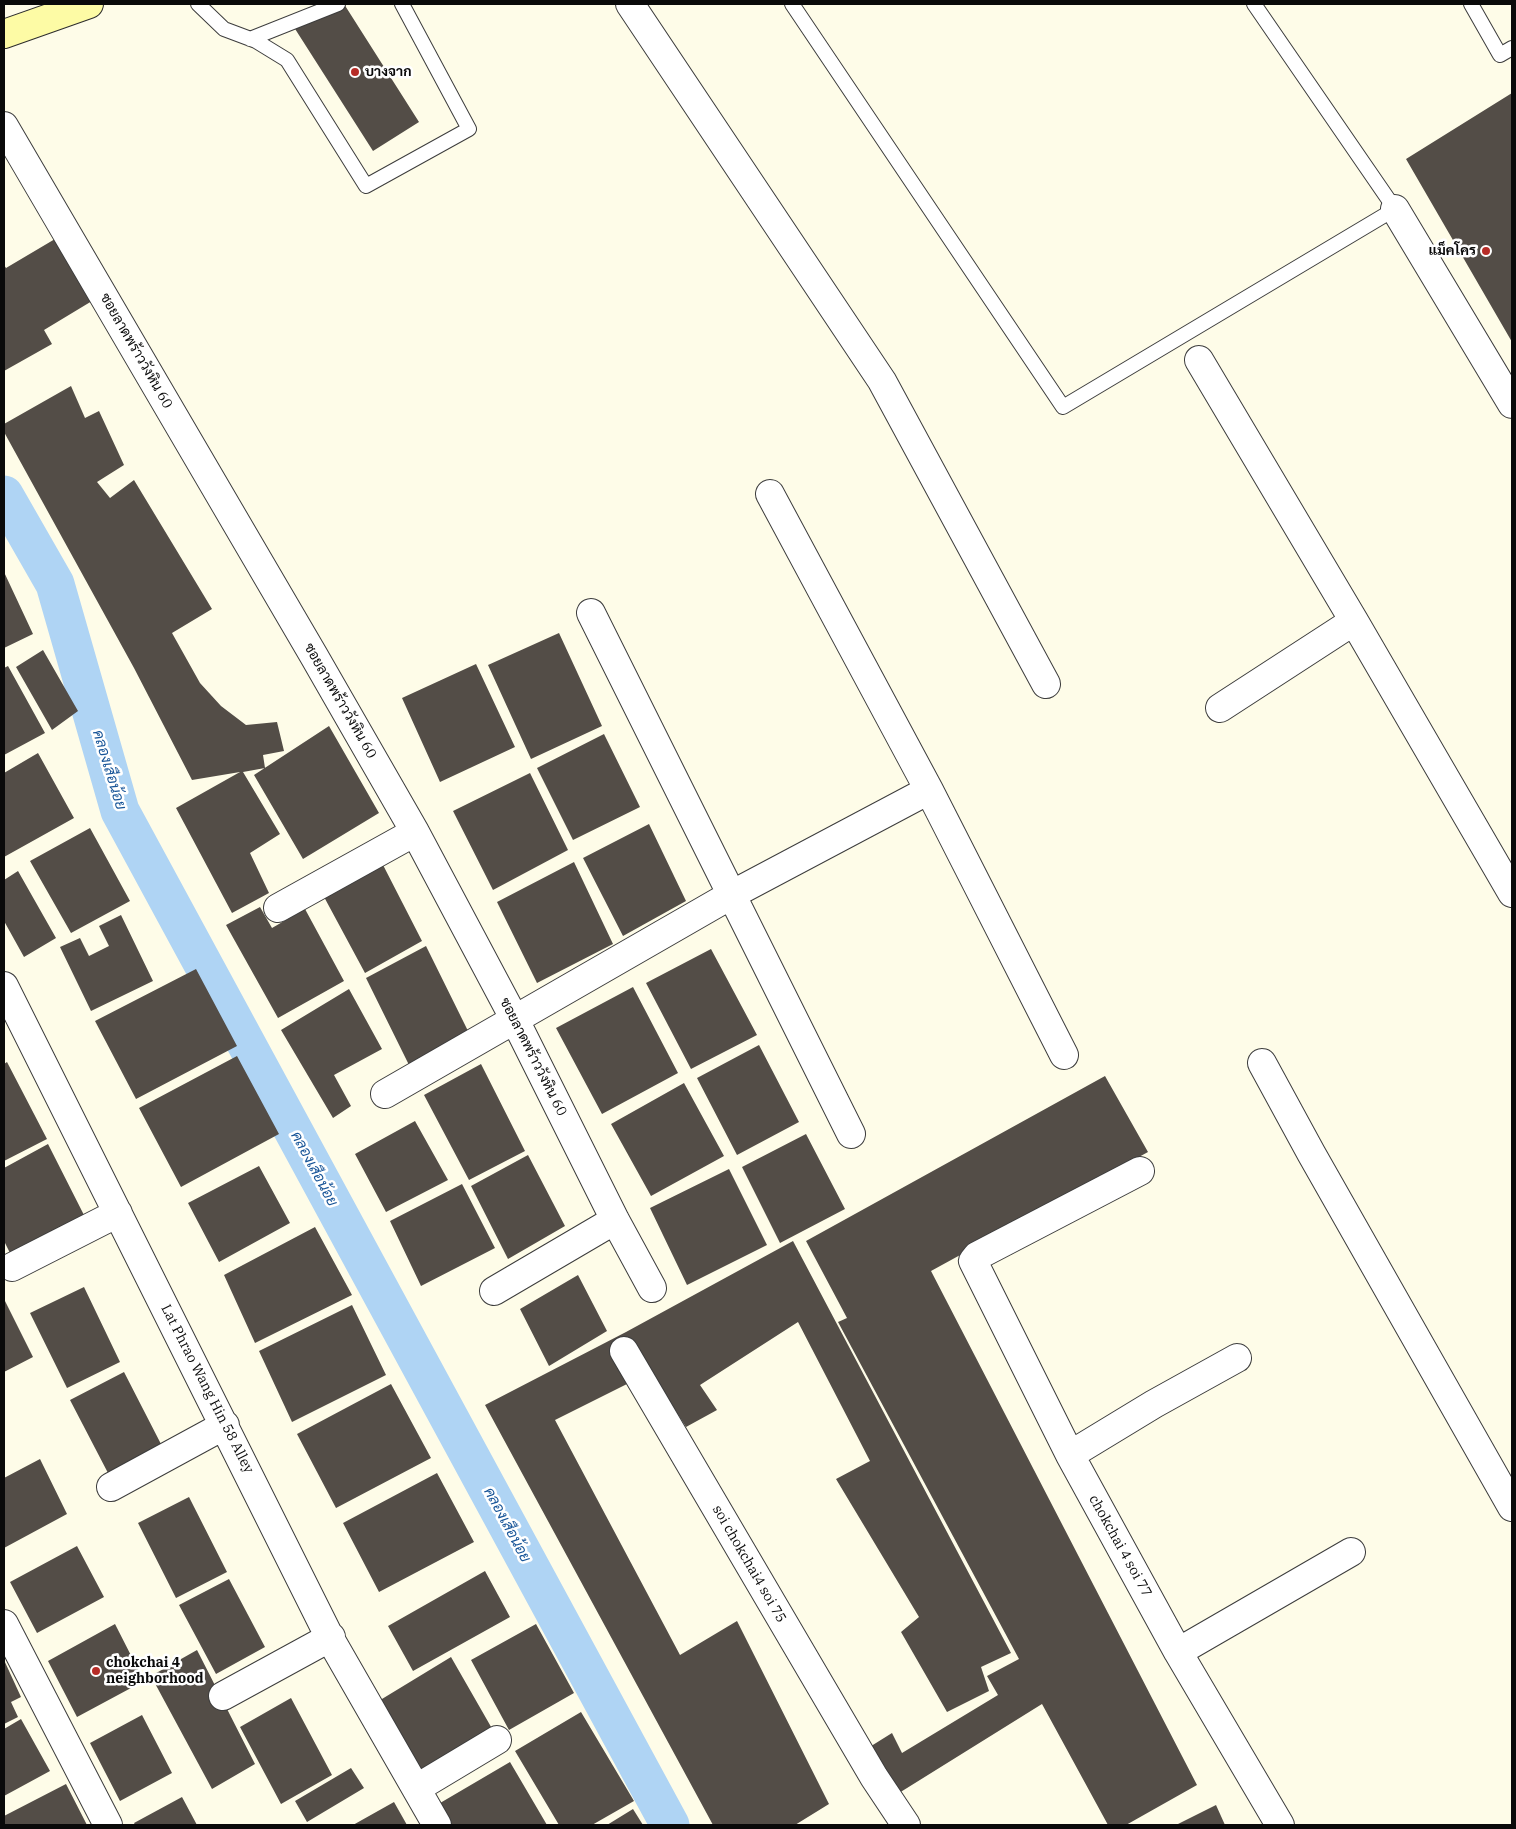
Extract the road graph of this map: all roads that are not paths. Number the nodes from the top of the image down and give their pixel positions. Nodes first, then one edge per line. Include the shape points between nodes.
1 (89, 4) edge
2 (198, 4) edge
3 (338, 4) edge
4 (402, 4) edge
5 (630, 4) edge
6 (792, 4) edge
7 (1254, 4) edge
8 (1471, 4) edge
9 (4, 34) edge
10 (250, 38) junction
11 (1512, 48) edge
12 (4, 126) edge
13 (1395, 209) junction
14 (1199, 360) dead end
15 (1512, 404) edge
16 (770, 494) dead end
17 (591, 613) dead end
18 (1354, 621) junction
19 (1046, 684) dead end
20 (1220, 708) dead end
21 (929, 790) junction
22 (415, 832) junction
23 (1512, 893) edge
24 (731, 895) junction
25 (278, 908) dead end
26 (7, 1001) edge
27 (514, 1020) junction
28 (1064, 1055) dead end
29 (1262, 1063) dead end
30 (385, 1094) dead end
31 (851, 1134) dead end
32 (1140, 1171) dead end
33 (118, 1213) junction
34 (615, 1220) junction
35 (12, 1267) dead end
36 (652, 1288) dead end
37 (494, 1291) dead end
38 (624, 1351) dead end
39 (1237, 1358) dead end
40 (225, 1425) junction
41 (1070, 1455) junction
42 (111, 1487) dead end
43 (1512, 1507) edge
44 (1352, 1552) dead end
45 (4, 1624) edge
46 (331, 1637) junction
47 (1178, 1652) junction
48 (223, 1696) dead end
49 (497, 1740) dead end
50 (416, 1788) junction
51 (108, 1825) edge
52 (437, 1825) edge
53 (906, 1825) edge
54 (1280, 1825) edge

1 - 9 main road
2 - 10 lane via 224,29
3 - 10 lane
4 - 10 lane via 469,129 366,186 287,60
5 - 19 street via 882,381
6 - 13 lane via 1063,407
7 - 13 lane
8 - 11 lane via 1500,55
12 - 22 street, ซอยลาดพร้าววังหิน 60
13 - 15 street
14 - 18 street
16 - 21 street
17 - 24 street
18 - 20 street
18 - 23 street
21 - 24 street
21 - 28 street
22 - 25 street
22 - 27 street, ซอยลาดพร้าววังหิน 60
24 - 27 street
24 - 31 street
26 - 33 street, Lat Phrao Wang Hin 58 Alley
27 - 30 street
27 - 34 street, ซอยลาดพร้าววังหิน 60
29 - 43 street
32 - 41 street, chokchai 4 soi 77 via 977,1256 973,1261
33 - 35 street
33 - 40 street, Lat Phrao Wang Hin 58 Alley
34 - 36 street, ซอยลาดพร้าววังหิน 60
34 - 37 street
38 - 53 street, soi chokchai4 soi 75 via 874,1777
39 - 41 street
40 - 42 street
40 - 46 street, Lat Phrao Wang Hin 58 Alley
41 - 47 street, chokchai 4 soi 77
44 - 47 street
45 - 51 street
46 - 48 street
46 - 50 street, Lat Phrao Wang Hin 58 Alley
47 - 54 street, chokchai 4 soi 77
49 - 50 street
50 - 52 street, Lat Phrao Wang Hin 58 Alley

